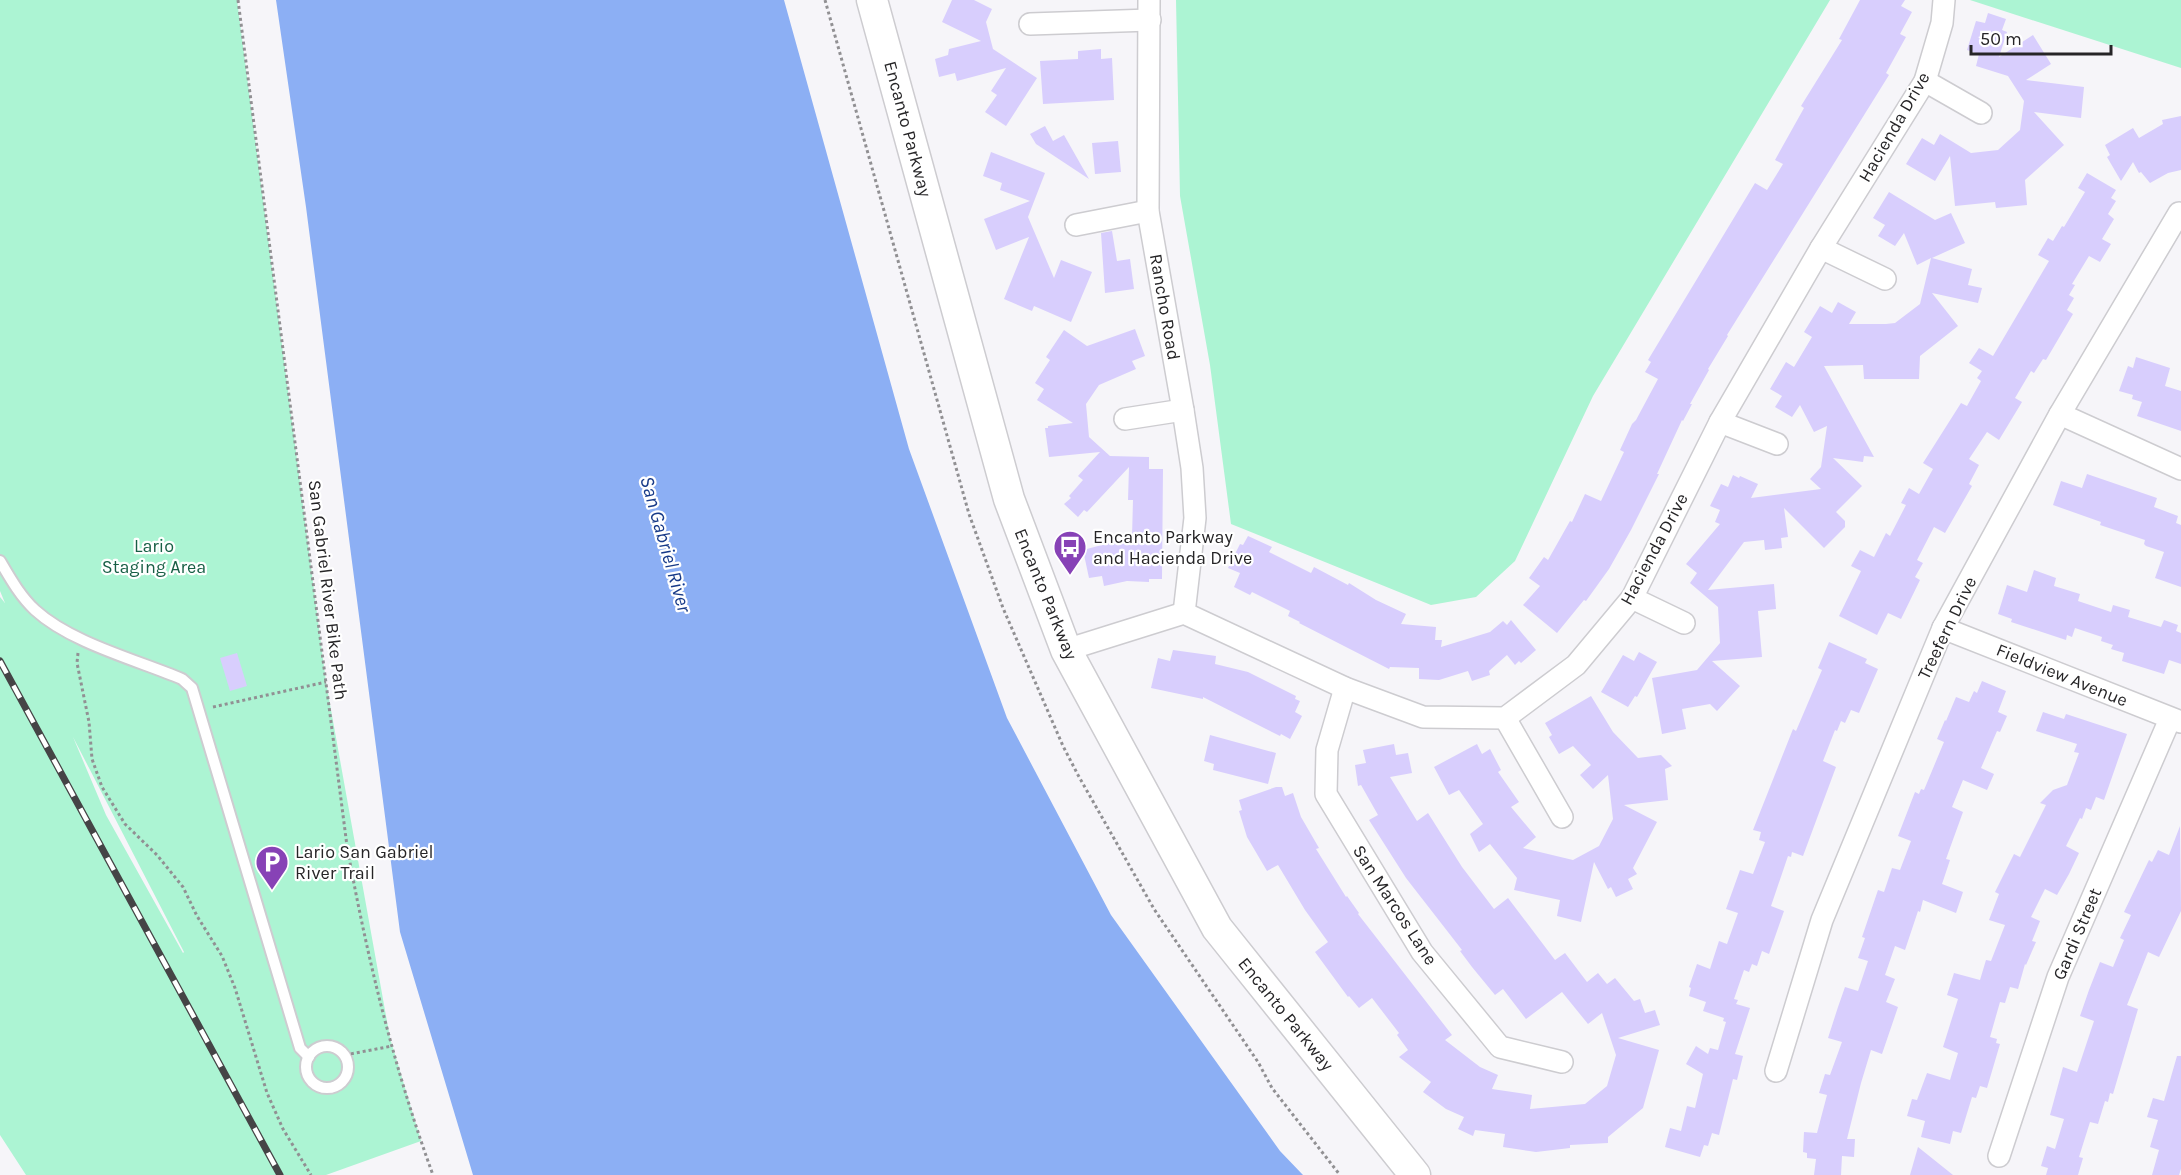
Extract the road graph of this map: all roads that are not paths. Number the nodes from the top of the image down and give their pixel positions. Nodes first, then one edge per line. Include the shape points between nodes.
1 (872, 0) edge
2 (1944, 0) edge
3 (1149, 10) edge
4 (1030, 24) dead end
5 (1925, 81) junction
6 (1982, 113) dead end
7 (1148, 212) junction
8 (2180, 213) edge
9 (1076, 225) dead end
10 (1821, 248) junction
11 (1885, 279) dead end
12 (1183, 410) junction
13 (2060, 414) junction
14 (1125, 419) dead end
15 (1720, 422) junction
16 (1777, 444) dead end
17 (2181, 469) edge
18 (0, 561) edge
19 (1632, 598) junction
20 (1184, 613) junction
21 (1684, 623) dead end
22 (1943, 628) junction
23 (1066, 650) junction
24 (1345, 688) junction
25 (1505, 718) junction
26 (2176, 721) edge
27 (1562, 817) dead end
28 (309, 1057) junction
29 (1562, 1062) dead end
30 (1776, 1071) dead end
31 (1999, 1156) dead end
32 (1415, 1175) edge

1 - 23 street, Encanto Parkway via 1009,499
2 - 5 street, Hacienda Drive via 1942,23
3 - 4 street
3 - 7 street, Rancho Road
5 - 6 street
5 - 10 street, Hacienda Drive
7 - 9 street
7 - 12 street, Rancho Road
8 - 13 street, Treefern Drive
10 - 11 street
10 - 15 street, Hacienda Drive
12 - 14 street
12 - 20 street, Rancho Road via 1195,518
13 - 17 street
13 - 22 street, Treefern Drive
15 - 16 street
15 - 19 street, Hacienda Drive
18 - 28 lane via 21,595 50,622 182,679 192,688 300,1048
19 - 21 street
19 - 25 street, Hacienda Drive via 1576,665
20 - 23 street
20 - 24 street
22 - 26 street, Fieldview Avenue
22 - 30 street, Treefern Drive via 1822,920
23 - 32 street, Encanto Parkway via 1217,928
24 - 25 street via 1423,717
24 - 29 street, San Marcos Lane via 1327,750 1326,794 1422,952 1500,1047
25 - 27 street
26 - 31 street, Gardi Street via 2058,977
28 - 28 lane via 319,1047 340,1050 348,1062 346,1076 335,1086 321,1087 310,1078 306,1064

